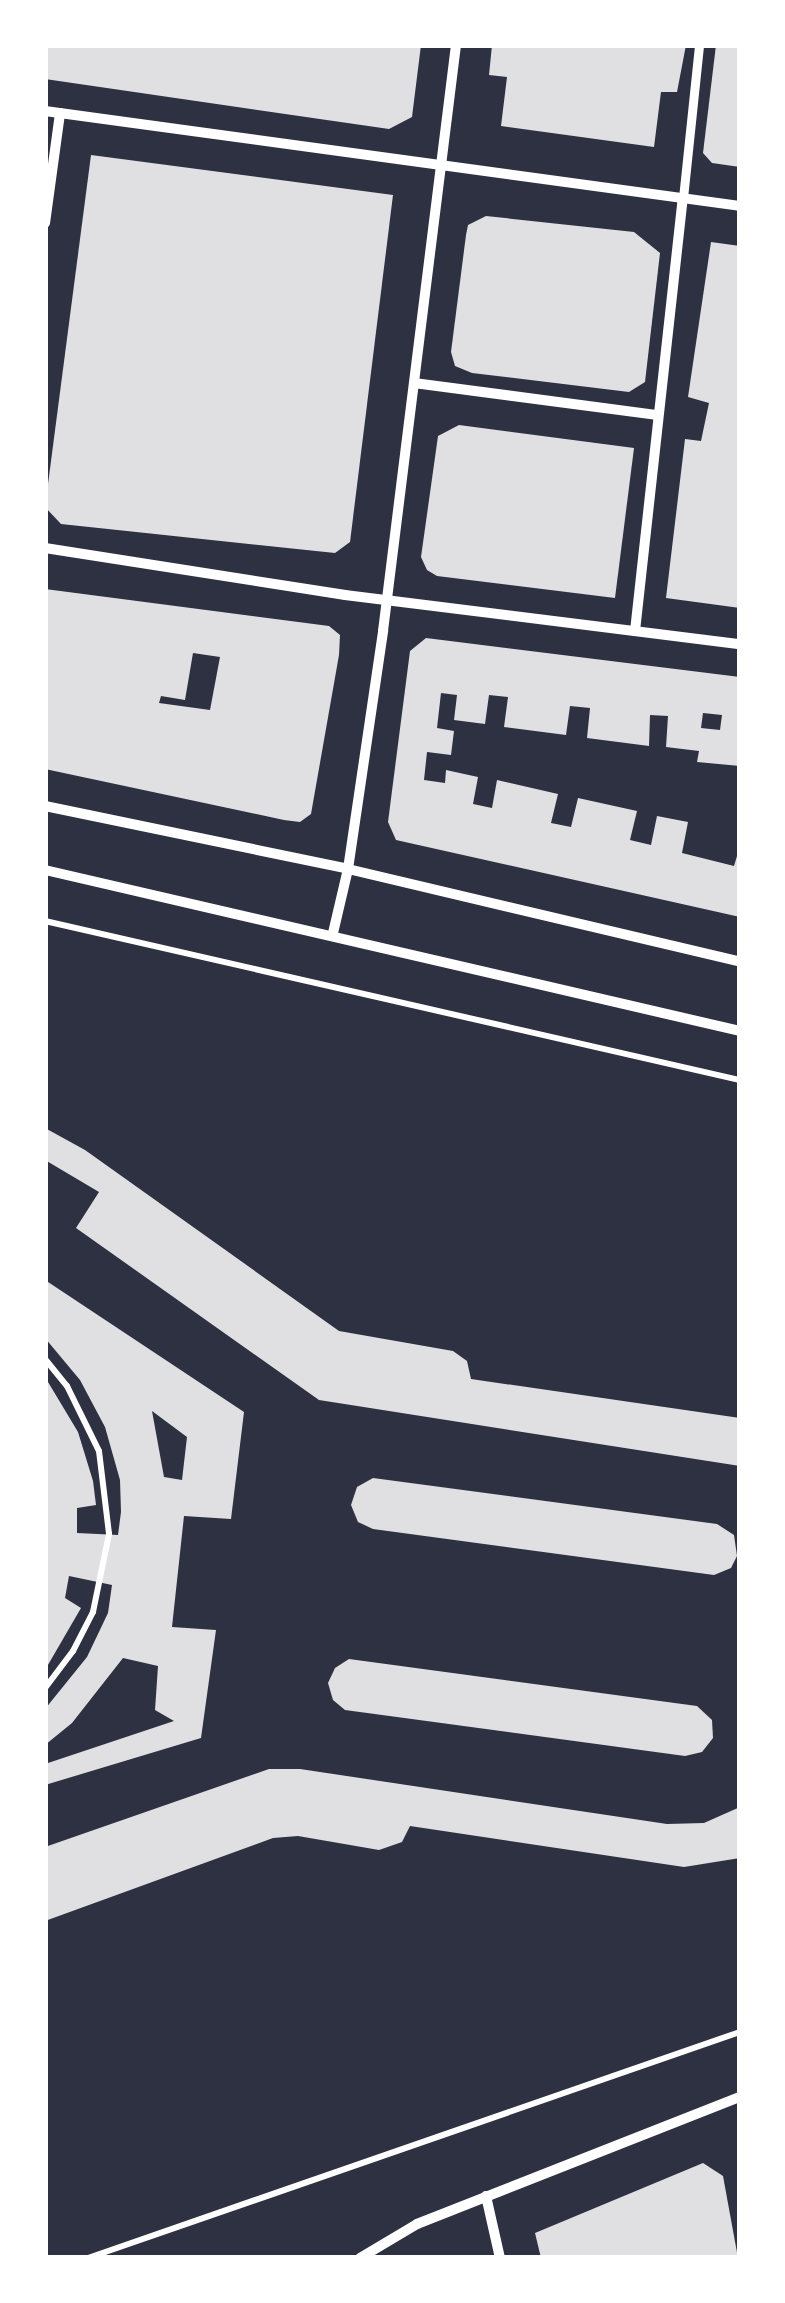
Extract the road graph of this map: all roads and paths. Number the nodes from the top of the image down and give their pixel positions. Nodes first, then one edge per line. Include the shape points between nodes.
1 (456, 45) edge
2 (699, 45) edge
3 (45, 110) edge
4 (60, 112) junction
5 (442, 165) junction
6 (683, 198) junction
7 (740, 206) edge
8 (45, 223) edge
9 (414, 383) junction
10 (658, 415) junction
11 (45, 548) edge
12 (387, 600) junction
13 (635, 631) junction
14 (740, 644) edge
15 (45, 806) edge
16 (348, 868) junction
17 (45, 870) edge
18 (45, 922) edge
19 (333, 933) junction
20 (740, 962) edge
21 (740, 1031) edge
22 (740, 1080) edge
23 (45, 1359) edge
24 (45, 1688) edge
25 (740, 2032) edge
26 (740, 2098) edge
27 (486, 2196) junction
28 (88, 2258) edge
29 (360, 2258) edge
30 (500, 2258) edge

1 - 5 street
2 - 6 street
3 - 4 street
4 - 5 street
4 - 8 street
5 - 6 street
5 - 9 street
6 - 7 street
6 - 10 street
9 - 10 street
9 - 12 street
10 - 13 street
11 - 12 street
12 - 13 street
12 - 16 street
13 - 14 street
15 - 16 street
16 - 19 street
16 - 20 street
17 - 19 street
18 - 22 path
19 - 21 street
23 - 24 path via 67,1386 99,1451 109,1534 93,1612
25 - 28 path
26 - 27 street
27 - 29 street via 417,2224
27 - 30 street

